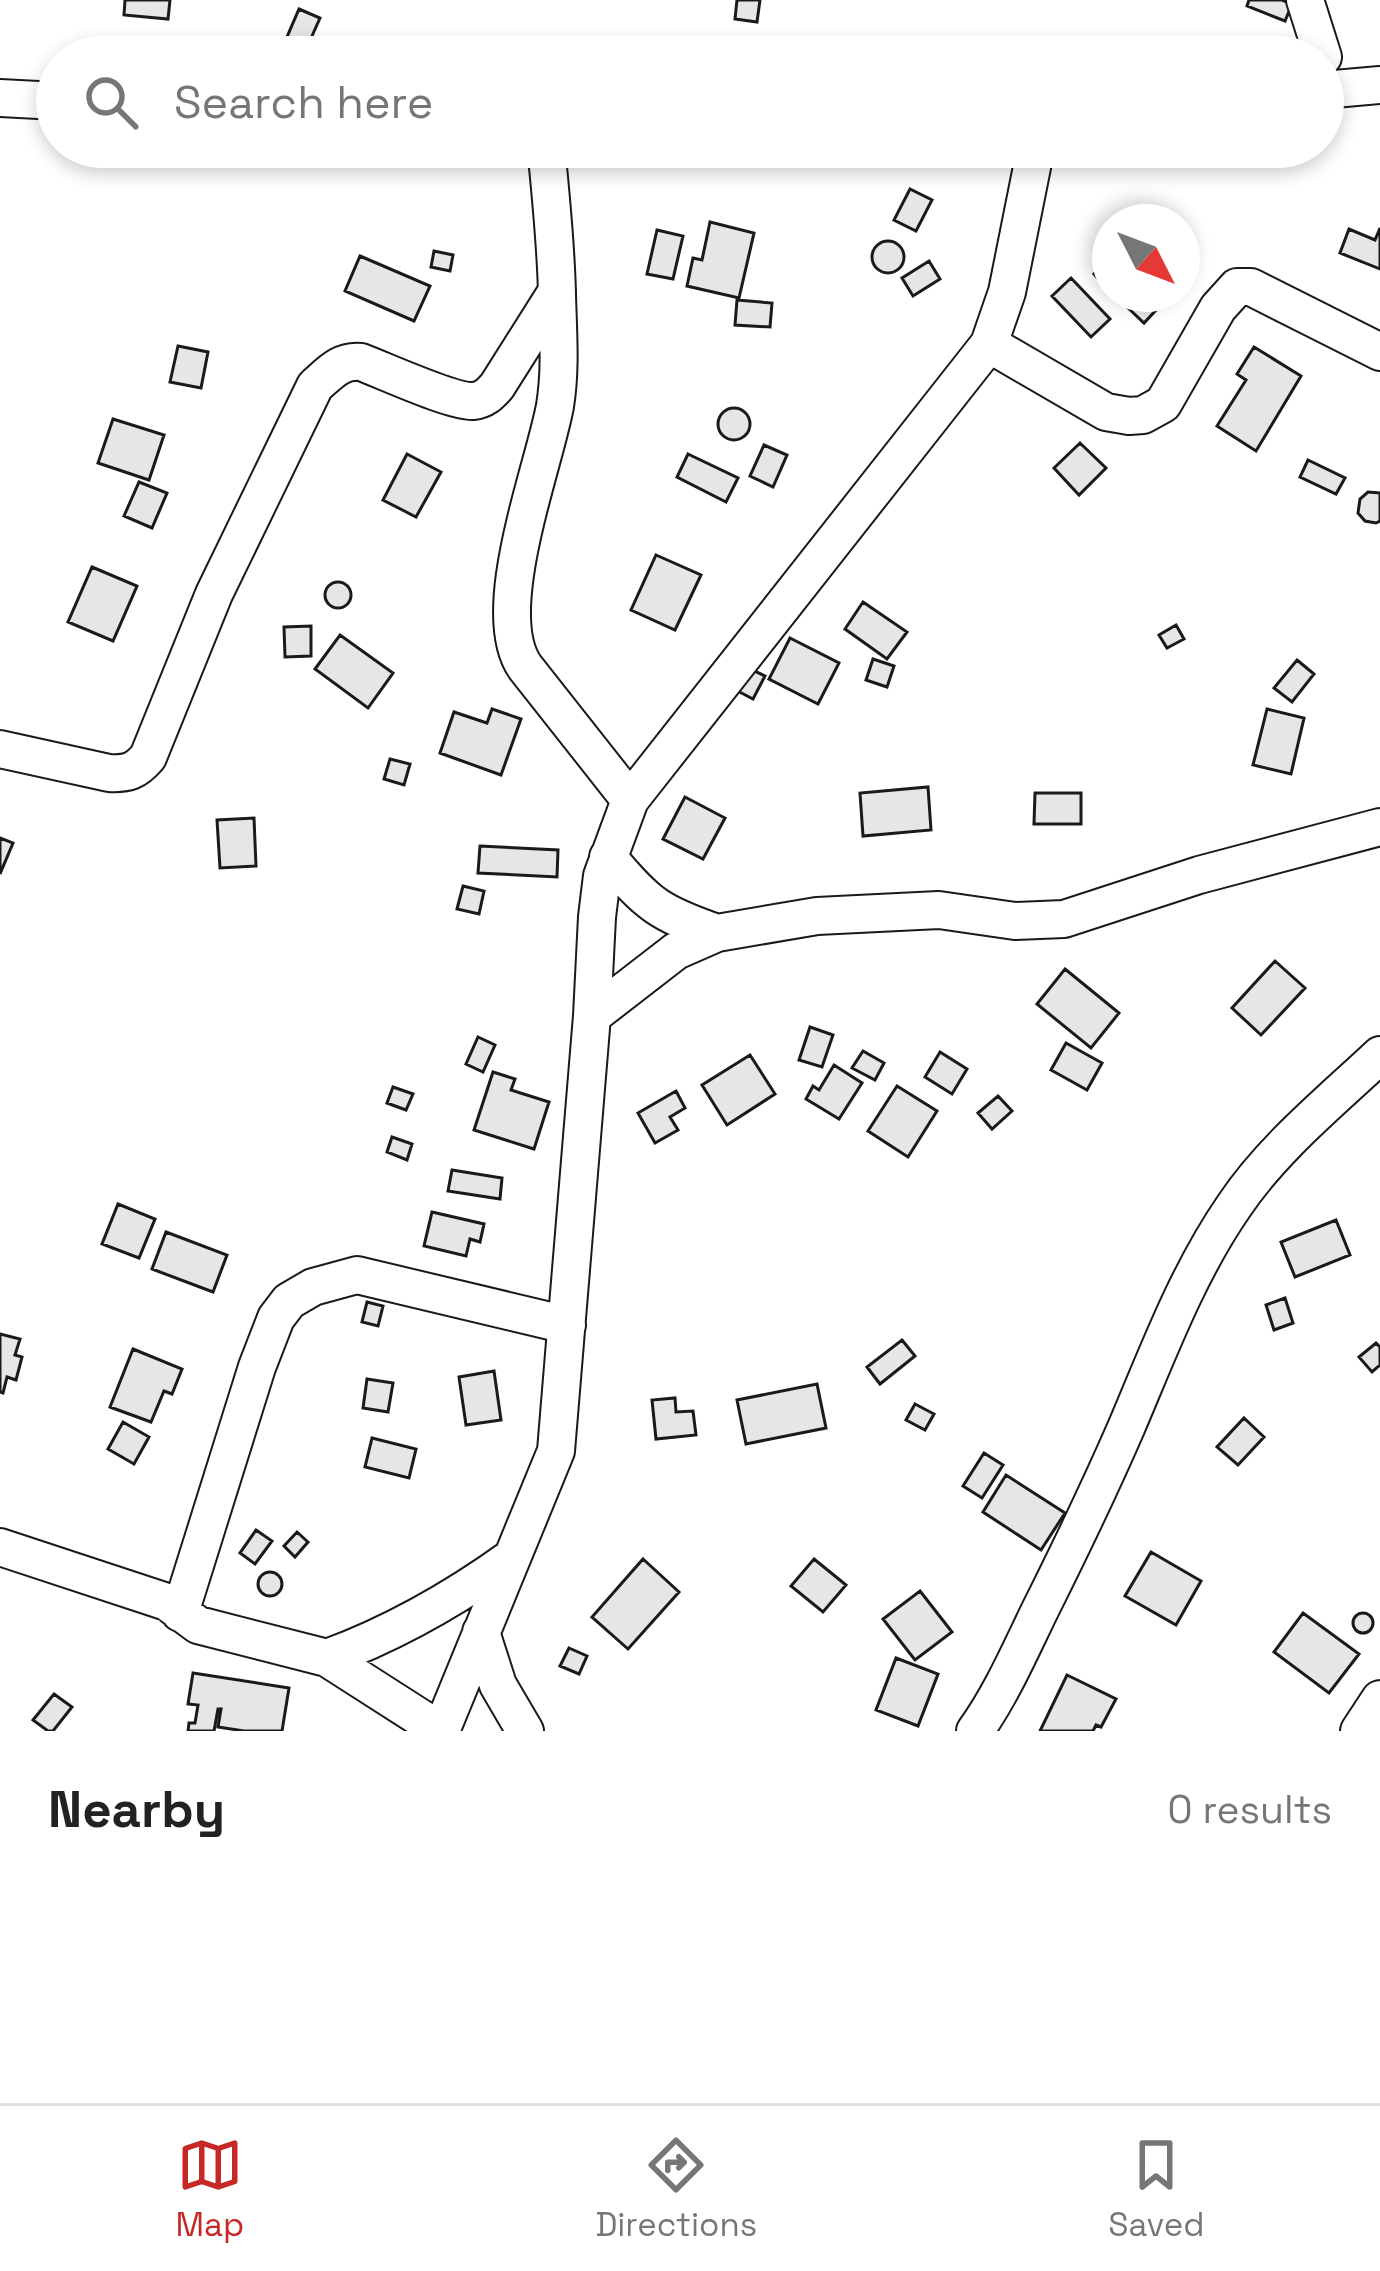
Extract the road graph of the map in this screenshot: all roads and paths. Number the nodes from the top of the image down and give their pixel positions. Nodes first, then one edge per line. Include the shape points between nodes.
1 (1305, 0) edge
2 (1315, 36) edge
3 (1344, 77) edge
4 (1380, 85) edge
5 (0, 98) edge
6 (36, 100) edge
7 (548, 168) edge
8 (1032, 168) edge
9 (557, 291) junction
10 (989, 344) junction
11 (1380, 352) edge
12 (0, 748) edge
13 (630, 800) junction
14 (1380, 827) edge
15 (608, 856) junction
16 (718, 933) junction
17 (592, 1016) junction
18 (1380, 1055) edge
19 (567, 1325) junction
20 (0, 1547) edge
21 (511, 1558) junction
22 (180, 1613) junction
23 (481, 1632) junction
24 (327, 1658) junction
25 (1380, 1700) edge
26 (441, 1731) edge
27 (525, 1731) edge
28 (975, 1731) edge
29 (1359, 1731) edge

1 - 2 street
3 - 4 street
5 - 6 street
7 - 9 street
8 - 10 street
9 - 12 street via 497,386 478,401 361,362 340,364 315,386 138,769 109,773
9 - 13 street via 556,401 515,564 512,633 519,659
10 - 11 street via 1106,412 1129,416 1163,404 1237,287
10 - 13 street
13 - 15 street
14 - 16 street via 1064,919 939,910 817,916
15 - 16 street via 657,908
15 - 17 street
16 - 17 street via 676,951
17 - 19 street
18 - 28 street via 1235,1203
19 - 21 street via 556,1451
19 - 22 street via 357,1275 289,1301 257,1367
20 - 22 street
21 - 23 street
21 - 24 street via 374,1641
22 - 24 street via 223,1634
23 - 26 street
23 - 27 street
24 - 26 street
25 - 29 street

